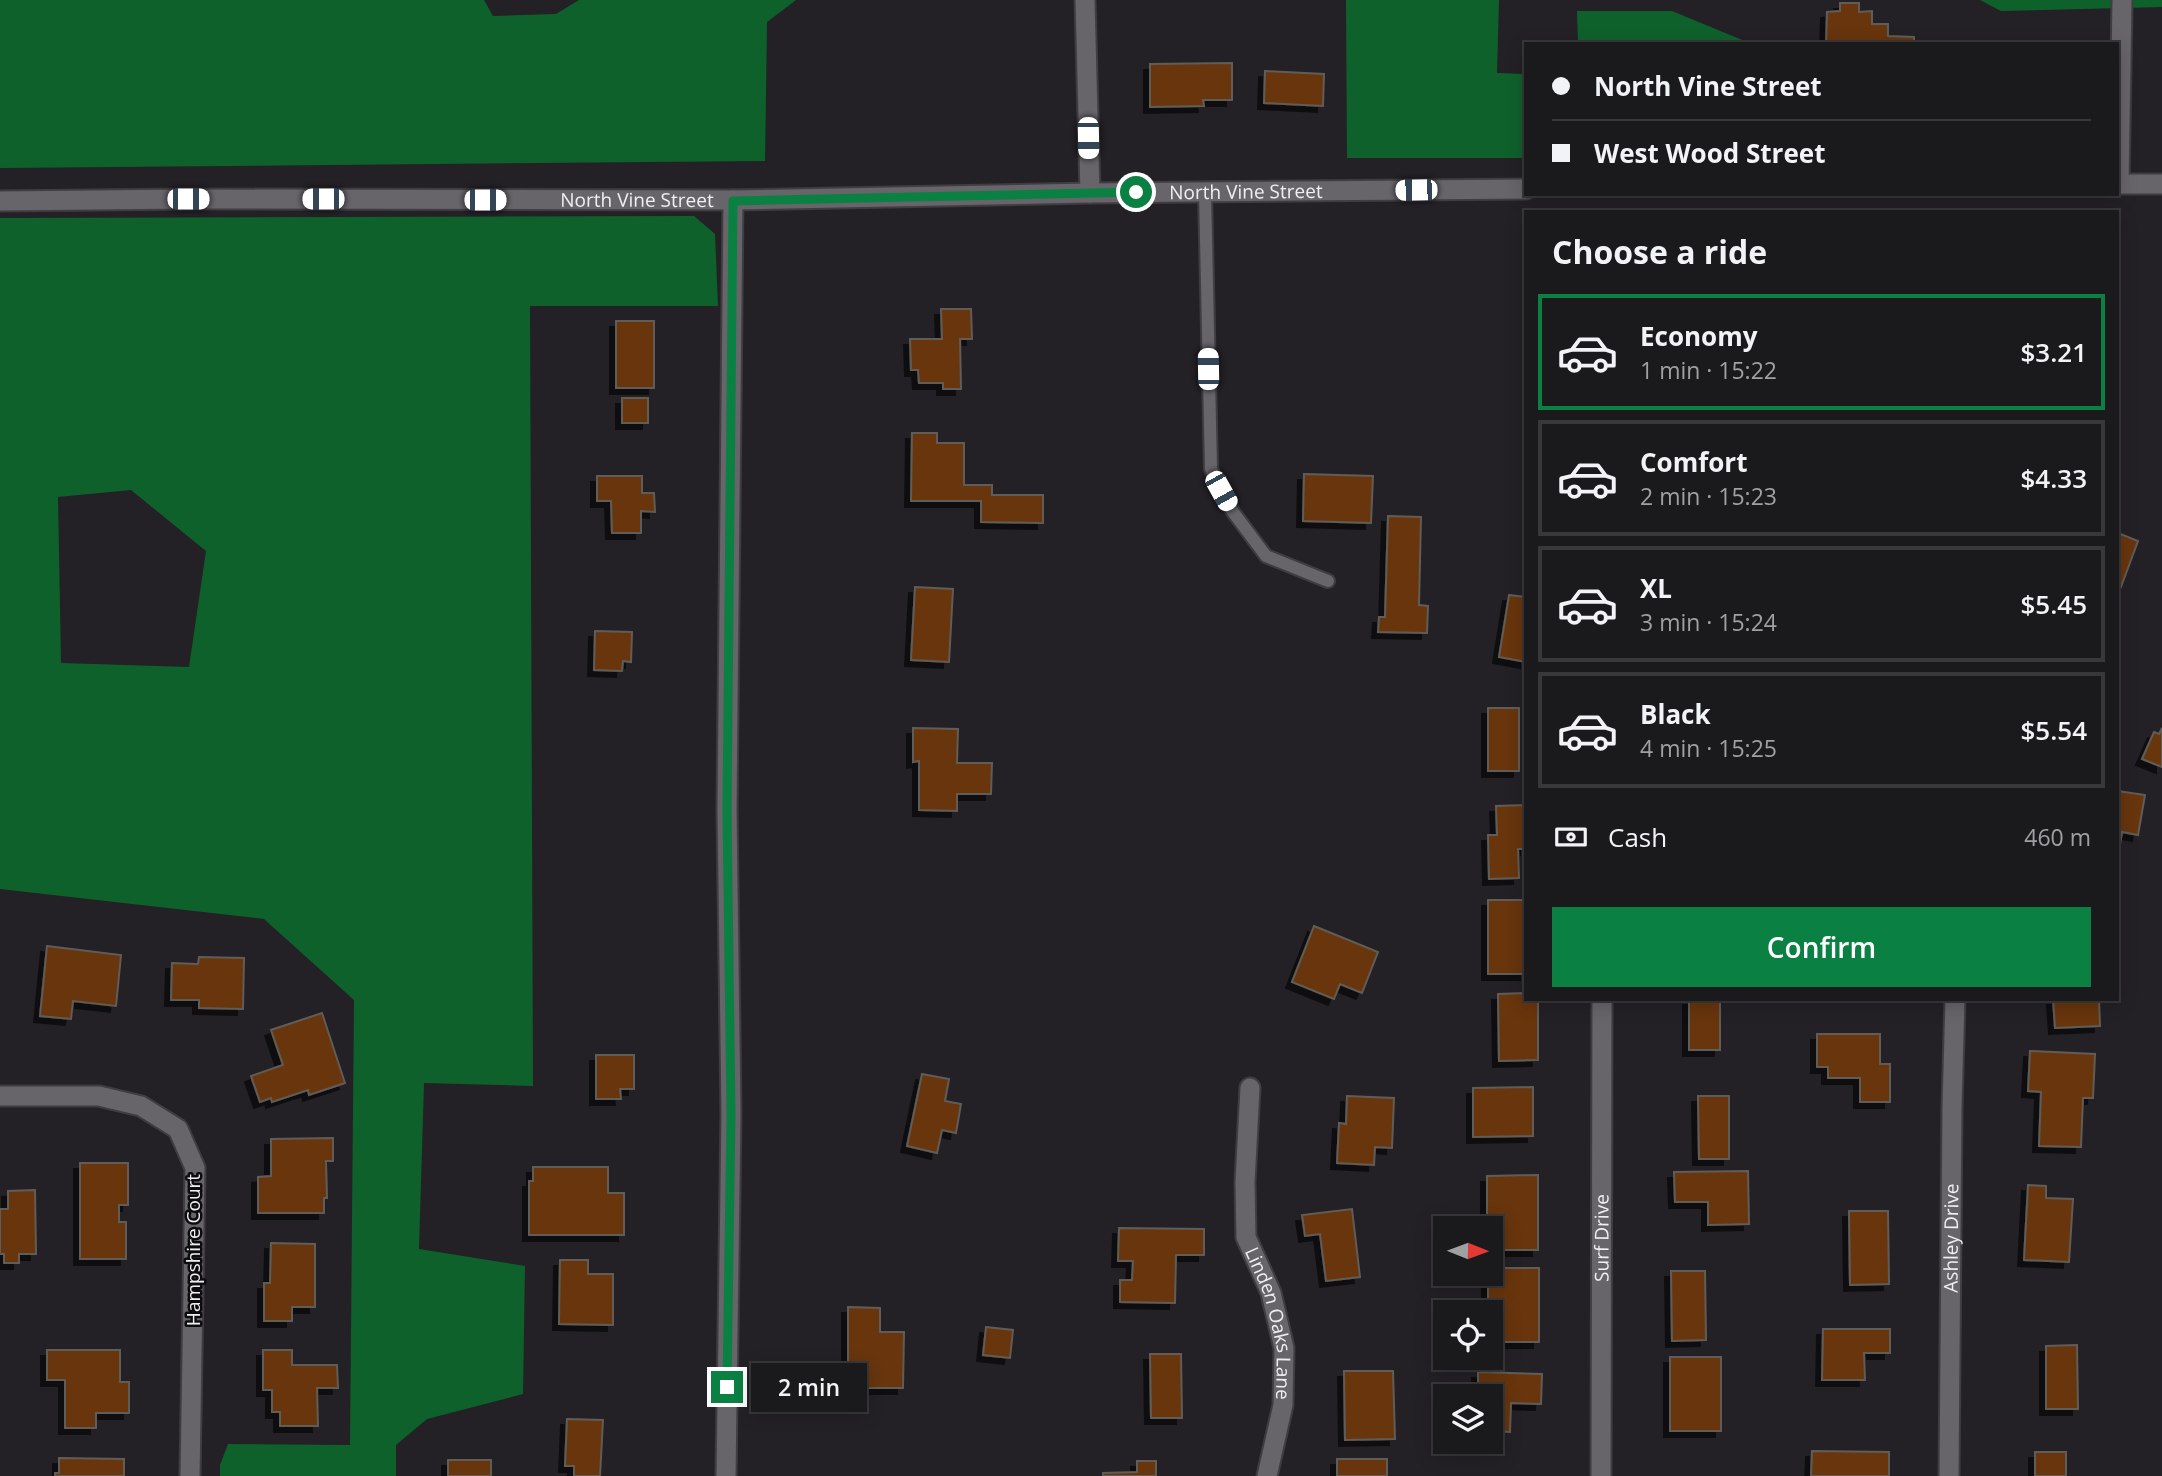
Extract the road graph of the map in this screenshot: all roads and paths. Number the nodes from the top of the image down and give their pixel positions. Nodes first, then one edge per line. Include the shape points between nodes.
1 (1085, 0) edge
2 (2122, 1) edge
3 (2119, 138) edge
4 (2119, 184) edge
5 (2162, 184) edge
6 (1524, 189) edge
7 (1205, 192) junction
8 (1090, 193) junction
9 (0, 201) edge
10 (733, 201) junction
11 (1328, 581) dead end
12 (1602, 1001) edge
13 (1955, 1001) edge
14 (1250, 1088) dead end
15 (0, 1096) edge
16 (190, 1476) edge
17 (726, 1476) edge
18 (1268, 1476) edge
19 (1601, 1476) edge
20 (1949, 1476) edge

1 - 8 street
2 - 3 street
4 - 5 street
6 - 7 street, North Vine Street
7 - 8 street, North Vine Street
7 - 11 lane via 1211,469 1233,512 1266,556
8 - 10 street, North Vine Street
9 - 10 street, North Vine Street
10 - 17 street
12 - 19 street, Surf Drive
13 - 20 street, Ashley Drive
14 - 18 street, Linden Oaks Lane via 1246,1237 1271,1293 1284,1348 1283,1405
15 - 16 street, Hampshire Court via 99,1096 141,1106 178,1129 195,1168

